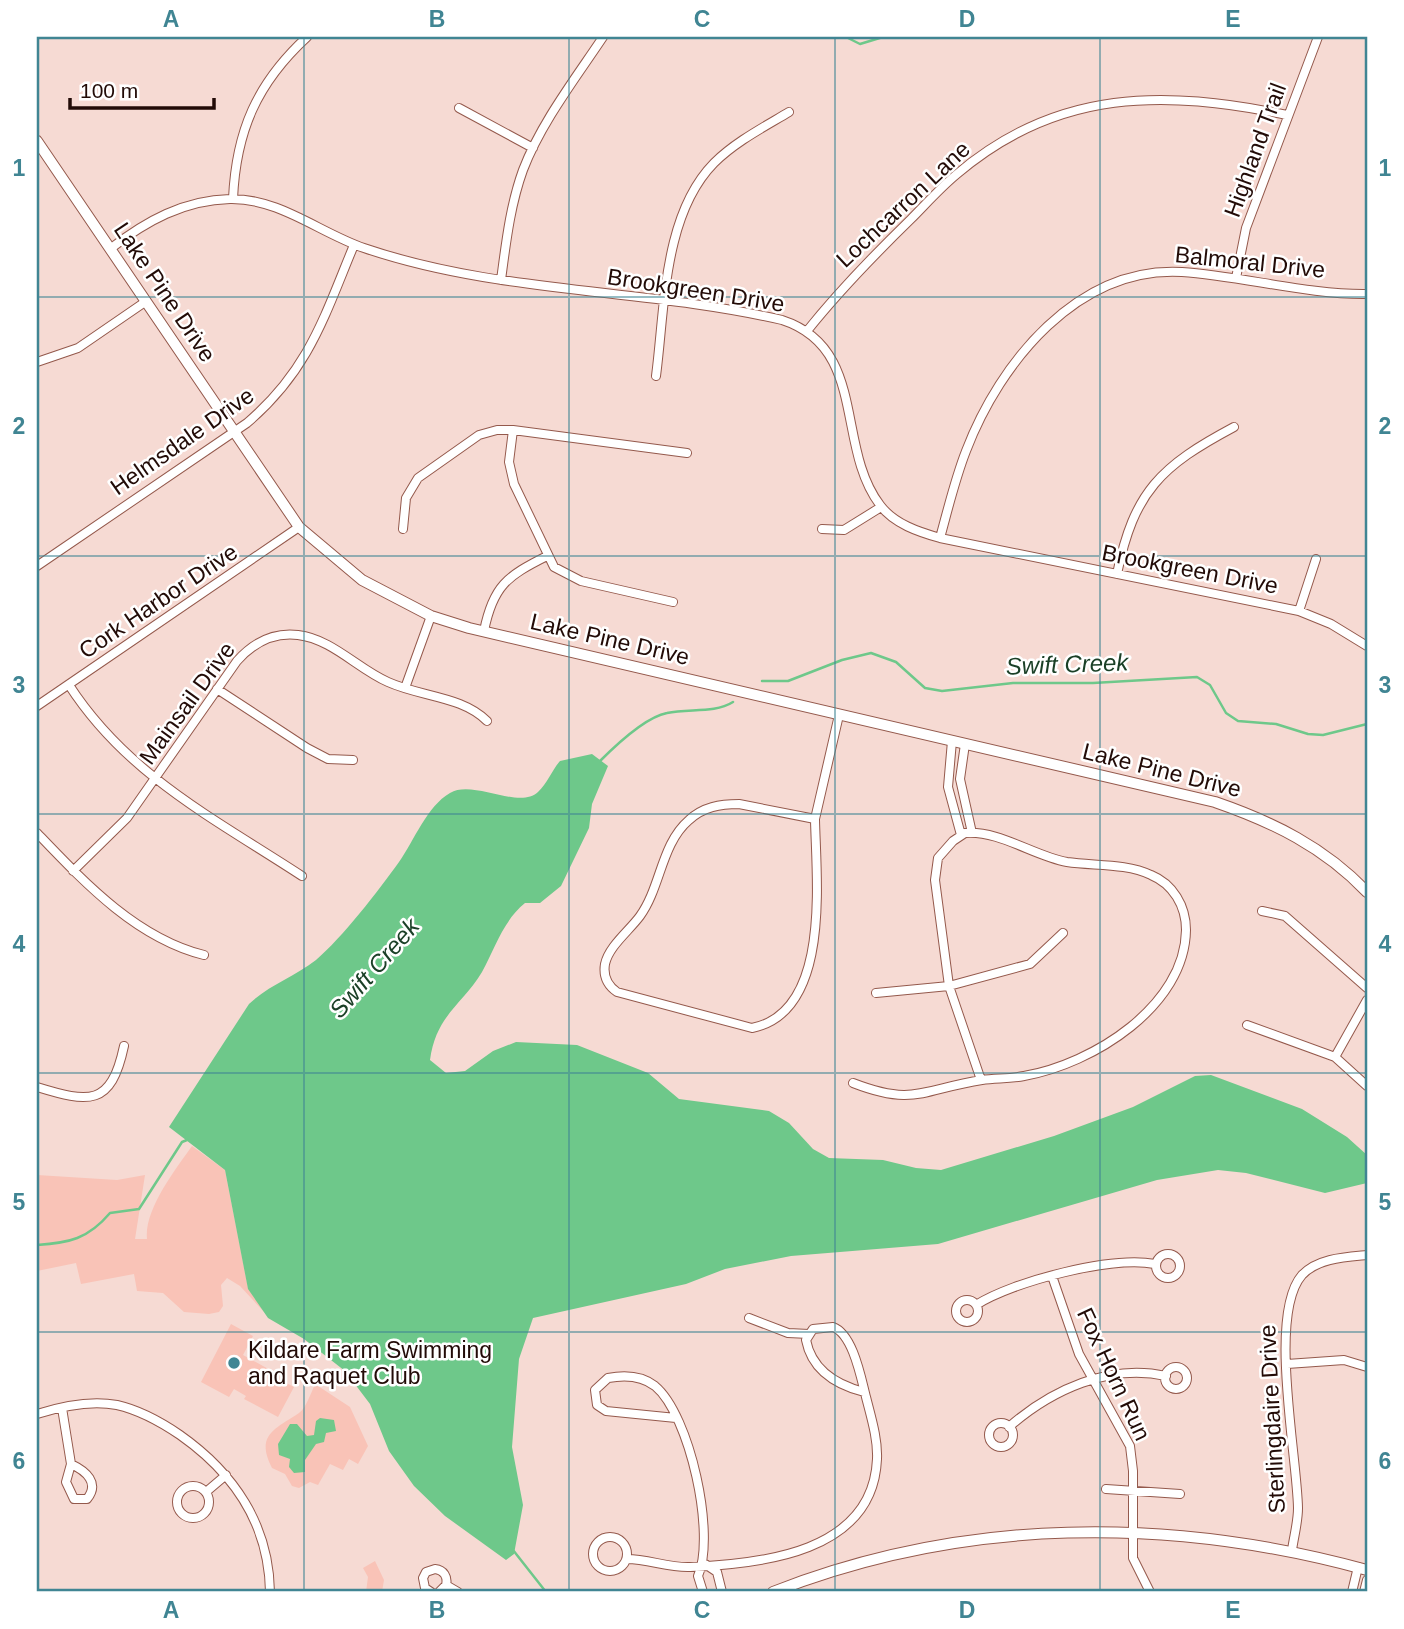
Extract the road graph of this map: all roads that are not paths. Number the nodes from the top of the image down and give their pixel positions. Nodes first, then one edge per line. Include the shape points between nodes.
1 (307, 37) edge
2 (603, 37) edge
3 (1318, 37) edge
4 (459, 108) dead end
5 (789, 112) dead end
6 (1287, 115) junction
7 (37, 141) edge
8 (533, 148) junction
9 (233, 199) junction
10 (354, 245) junction
11 (110, 249) junction
12 (1236, 278) junction
13 (500, 280) junction
14 (1367, 294) edge
15 (145, 302) junction
16 (665, 302) junction
17 (807, 331) junction
18 (37, 362) edge
19 (656, 376) dead end
20 (1234, 427) dead end
21 (513, 430) junction
22 (234, 431) junction
23 (687, 453) dead end
24 (881, 506) junction
25 (299, 527) junction
26 (403, 529) dead end
27 (822, 529) dead end
28 (940, 538) junction
29 (547, 556) junction
30 (1316, 559) dead end
31 (37, 566) edge
32 (1117, 574) junction
33 (673, 602) dead end
34 (1299, 611) junction
35 (431, 616) junction
36 (484, 631) junction
37 (1367, 646) edge
38 (69, 685) junction
39 (405, 688) junction
40 (217, 689) junction
41 (37, 706) edge
42 (839, 715) junction
43 (487, 721) dead end
44 (951, 741) junction
45 (965, 744) junction
46 (353, 760) dead end
47 (155, 781) junction
48 (815, 819) junction
49 (37, 833) edge
50 (972, 833) junction
51 (961, 835) junction
52 (73, 871) junction
53 (302, 876) dead end
54 (1367, 892) edge
55 (1262, 911) dead end
56 (1063, 933) dead end
57 (204, 955) dead end
58 (949, 986) junction
59 (1367, 988) edge
60 (876, 993) dead end
61 (1367, 1000) edge
62 (1247, 1025) dead end
63 (124, 1046) dead end
64 (1335, 1057) junction
65 (981, 1080) junction
66 (853, 1083) dead end
67 (1367, 1086) edge
68 (37, 1087) edge
69 (1367, 1255) edge
70 (1156, 1264) dead end
71 (1052, 1276) junction
72 (976, 1305) dead end
73 (749, 1318) dead end
74 (809, 1334) junction
75 (1287, 1364) junction
76 (1367, 1367) edge
77 (1166, 1376) dead end
78 (1091, 1380) junction
79 (864, 1392) junction
80 (62, 1408) junction
81 (37, 1414) edge
82 (676, 1418) junction
83 (1009, 1427) dead end
84 (71, 1464) junction
85 (226, 1475) junction
86 (1106, 1489) dead end
87 (1134, 1490) junction
88 (206, 1492) junction
89 (1180, 1494) dead end
90 (1133, 1531) junction
91 (1292, 1550) junction
92 (627, 1559) junction
93 (705, 1564) junction
94 (1362, 1568) edge
95 (1367, 1580) edge
96 (442, 1589) edge
97 (270, 1592) edge
98 (430, 1592) edge
99 (458, 1592) edge
100 (703, 1592) edge
101 (722, 1592) edge
102 (773, 1592) edge
103 (1150, 1592) edge
104 (1352, 1592) edge
105 (1364, 1592) edge

1 - 9 street via 277,68 251,112 236,155
2 - 8 street
3 - 6 street, Highland Trail
4 - 8 street
5 - 16 street via 717,160 698,182 678,221
6 - 12 street, Highland Trail via 1246,228
6 - 17 street, Lochcarron Lane via 1192,99 1143,99 1094,106 1024,131 956,174 863,265
7 - 11 street, Lake Pine Drive
8 - 13 street via 516,193
9 - 10 street, Brookgreen Drive via 292,214
9 - 11 street, Brookgreen Drive via 166,212
10 - 13 street, Brookgreen Drive via 432,269
10 - 22 street, Helmsdale Drive via 316,337 297,369 272,401
11 - 15 street, Lake Pine Drive
12 - 14 street, Balmoral Drive
12 - 28 street, Balmoral Drive via 1182,272 1146,274 1100,288 1065,310 1021,356 994,393 967,448
13 - 16 street, Brookgreen Drive
15 - 18 street via 78,348
15 - 22 street, Lake Pine Drive
16 - 17 street, Brookgreen Drive via 773,318
16 - 19 street
17 - 24 street, Brookgreen Drive via 839,373 859,461
20 - 32 street via 1174,464 1152,485 1128,526
21 - 23 street
21 - 26 street via 479,435 418,478 406,498
21 - 29 street via 509,461 514,484
22 - 25 street, Lake Pine Drive
22 - 31 street, Helmsdale Drive
24 - 27 street via 844,530
24 - 28 street, Brookgreen Drive via 911,528
25 - 35 street, Lake Pine Drive via 362,580
25 - 38 street, Cork Harbor Drive
28 - 32 street, Brookgreen Drive
29 - 33 street via 570,577
29 - 36 street via 516,572 501,586
30 - 34 street
32 - 34 street, Brookgreen Drive
34 - 37 street, Brookgreen Drive
35 - 36 street, Lake Pine Drive
35 - 39 street
36 - 42 street, Lake Pine Drive
38 - 41 street, Cork Harbor Drive
38 - 47 street via 113,743
39 - 40 street, Mainsail Drive via 310,637 289,635 255,644
39 - 43 street, Mainsail Drive via 473,707
40 - 46 street via 328,759
40 - 47 street, Mainsail Drive
42 - 44 street, Lake Pine Drive
42 - 48 street
44 - 45 street, Lake Pine Drive
44 - 51 street via 948,787
45 - 50 street via 960,779
45 - 54 street, Lake Pine Drive via 1215,802 1257,816 1312,846
47 - 52 street, Mainsail Drive via 127,818
47 - 53 street
48 - 48 street via 816,932 802,982 779,1017 744,1028 617,992 609,985 604,975 606,959 645,908 673,841 690,818 718,805 739,804
49 - 52 street
50 - 51 street
50 - 65 street via 1065,861 1150,874 1172,889 1186,926 1177,972 1170,988 1148,1013 1077,1058 1024,1076
51 - 58 street via 945,848 934,869
52 - 57 street via 167,942
55 - 59 street via 1286,916
56 - 58 street via 1030,964
58 - 60 street
58 - 65 street
61 - 64 street
62 - 64 street
63 - 68 street via 118,1075 105,1091 81,1098
64 - 67 street
65 - 66 street via 910,1097 890,1096
69 - 75 street, Sterlingdaire Drive via 1327,1261 1298,1281 1286,1316
70 - 71 street via 1115,1263
71 - 72 street
71 - 78 street, Fox Horn Run
73 - 74 street via 788,1333
74 - 79 street via 807,1347 822,1371 842,1386
74 - 79 street via 824,1326 844,1334
75 - 76 street via 1344,1360
75 - 91 street, Sterlingdaire Drive via 1298,1509
77 - 78 street via 1132,1371
78 - 83 street via 1039,1404
78 - 87 street, Fox Horn Run via 1130,1446
79 - 93 street via 878,1458 868,1494 853,1520 826,1540 790,1554
80 - 81 street
80 - 84 street
80 - 85 street via 103,1404 141,1413 206,1454
82 - 82 street via 662,1393 644,1379 616,1376 596,1386 597,1405 606,1411
82 - 93 street via 701,1494
84 - 84 street via 66,1482 74,1499 82,1501 92,1493 91,1479
85 - 88 street
85 - 97 street via 249,1507 261,1535
86 - 87 street
87 - 89 street
87 - 90 street, Fox Horn Run
88 - 88 street via 191,1486 181,1491 177,1501 180,1512 188,1518 203,1515 210,1502
90 - 91 street
90 - 102 street via 1034,1533 958,1542 840,1569
90 - 103 street, Fox Horn Run via 1133,1558
91 - 94 street
92 - 92 street via 626,1547 618,1539 602,1540 594,1548 594,1560 604,1570 618,1569
92 - 93 street via 690,1567
93 - 100 street via 698,1576
93 - 101 street via 716,1572
94 - 104 street
95 - 105 street
96 - 98 street via 445,1575 431,1569 422,1583
96 - 99 street

